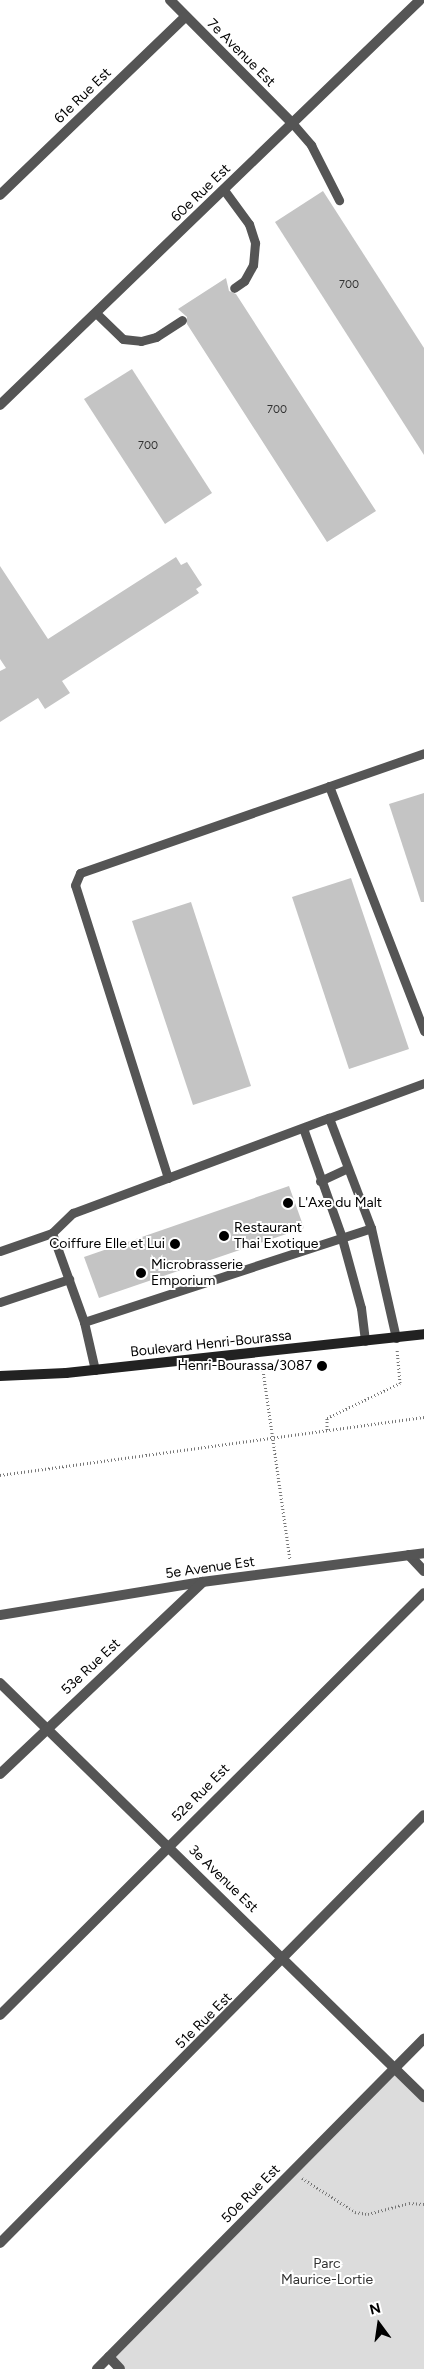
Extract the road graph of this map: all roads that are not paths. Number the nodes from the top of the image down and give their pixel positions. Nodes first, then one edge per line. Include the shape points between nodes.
1 (170, 0) edge
2 (420, 0) edge
3 (185, 17) junction
4 (293, 124) junction
5 (224, 190) junction
6 (0, 195) edge
7 (339, 200) dead end
8 (234, 288) dead end
9 (96, 313) junction
10 (182, 320) dead end
11 (0, 405) edge
12 (424, 753) edge
13 (329, 786) junction
14 (424, 1031) edge
15 (424, 1083) edge
16 (329, 1118) junction
17 (303, 1128) junction
18 (346, 1169) junction
19 (168, 1178) junction
20 (320, 1181) junction
21 (371, 1228) junction
22 (52, 1233) junction
23 (341, 1235) junction
24 (0, 1251) edge
25 (68, 1279) junction
26 (0, 1302) edge
27 (84, 1322) junction
28 (424, 1334) edge
29 (396, 1338) junction
30 (365, 1341) junction
31 (95, 1370) junction
32 (0, 1376) edge
33 (424, 1553) edge
34 (410, 1555) junction
35 (424, 1571) edge
36 (202, 1582) junction
37 (424, 1593) edge
38 (0, 1615) edge
39 (0, 1683) edge
40 (45, 1727) junction
41 (0, 1774) edge
42 (424, 1815) edge
43 (168, 1845) junction
44 (285, 1959) junction
45 (0, 2015) edge
46 (424, 2038) edge
47 (394, 2068) junction
48 (424, 2097) edge
49 (0, 2243) edge
50 (109, 2358) junction
51 (97, 2369) edge
52 (120, 2369) edge

1 - 3 street, 7e Avenue Est
2 - 4 street, 60e Rue Est
3 - 4 street, 7e Avenue Est
3 - 6 street, 61e Rue Est
4 - 5 street, 60e Rue Est
4 - 7 lane via 311,145
5 - 8 lane via 249,224 255,243 252,265 244,281
5 - 9 street, 60e Rue Est
9 - 10 lane via 123,339 141,341 156,337
9 - 11 street, 60e Rue Est
12 - 13 lane
13 - 14 lane
13 - 19 lane via 80,873 75,885
15 - 16 lane
16 - 17 lane
16 - 18 lane
17 - 19 lane
17 - 20 lane
18 - 20 lane
18 - 21 lane
19 - 22 lane via 74,1213
20 - 23 lane
21 - 23 lane
21 - 29 lane
22 - 24 lane
22 - 25 lane
23 - 27 lane
23 - 30 lane via 361,1308
25 - 26 lane
25 - 27 lane
27 - 31 lane
28 - 29 main road, Boulevard Henri-Bourassa
29 - 30 main road, Boulevard Henri-Bourassa
30 - 31 main road, Boulevard Henri-Bourassa
31 - 32 main road, Boulevard Henri-Bourassa
33 - 34 street, 5e Avenue Est
34 - 35 street
34 - 36 street, 5e Avenue Est
36 - 38 street, 5e Avenue Est
36 - 40 street, 53e Rue Est
37 - 43 street, 52e Rue Est
39 - 40 street, 3e Avenue Est
40 - 41 street, 53e Rue Est
40 - 43 street, 3e Avenue Est
42 - 44 street, 51e Rue Est
43 - 44 street, 3e Avenue Est
43 - 45 street, 52e Rue Est
44 - 47 street, 3e Avenue Est
44 - 49 street, 51e Rue Est
46 - 47 street, 50e Rue Est
47 - 48 street, 3e Avenue Est
47 - 50 street, 50e Rue Est
50 - 51 street, 50e Rue Est
50 - 52 street

